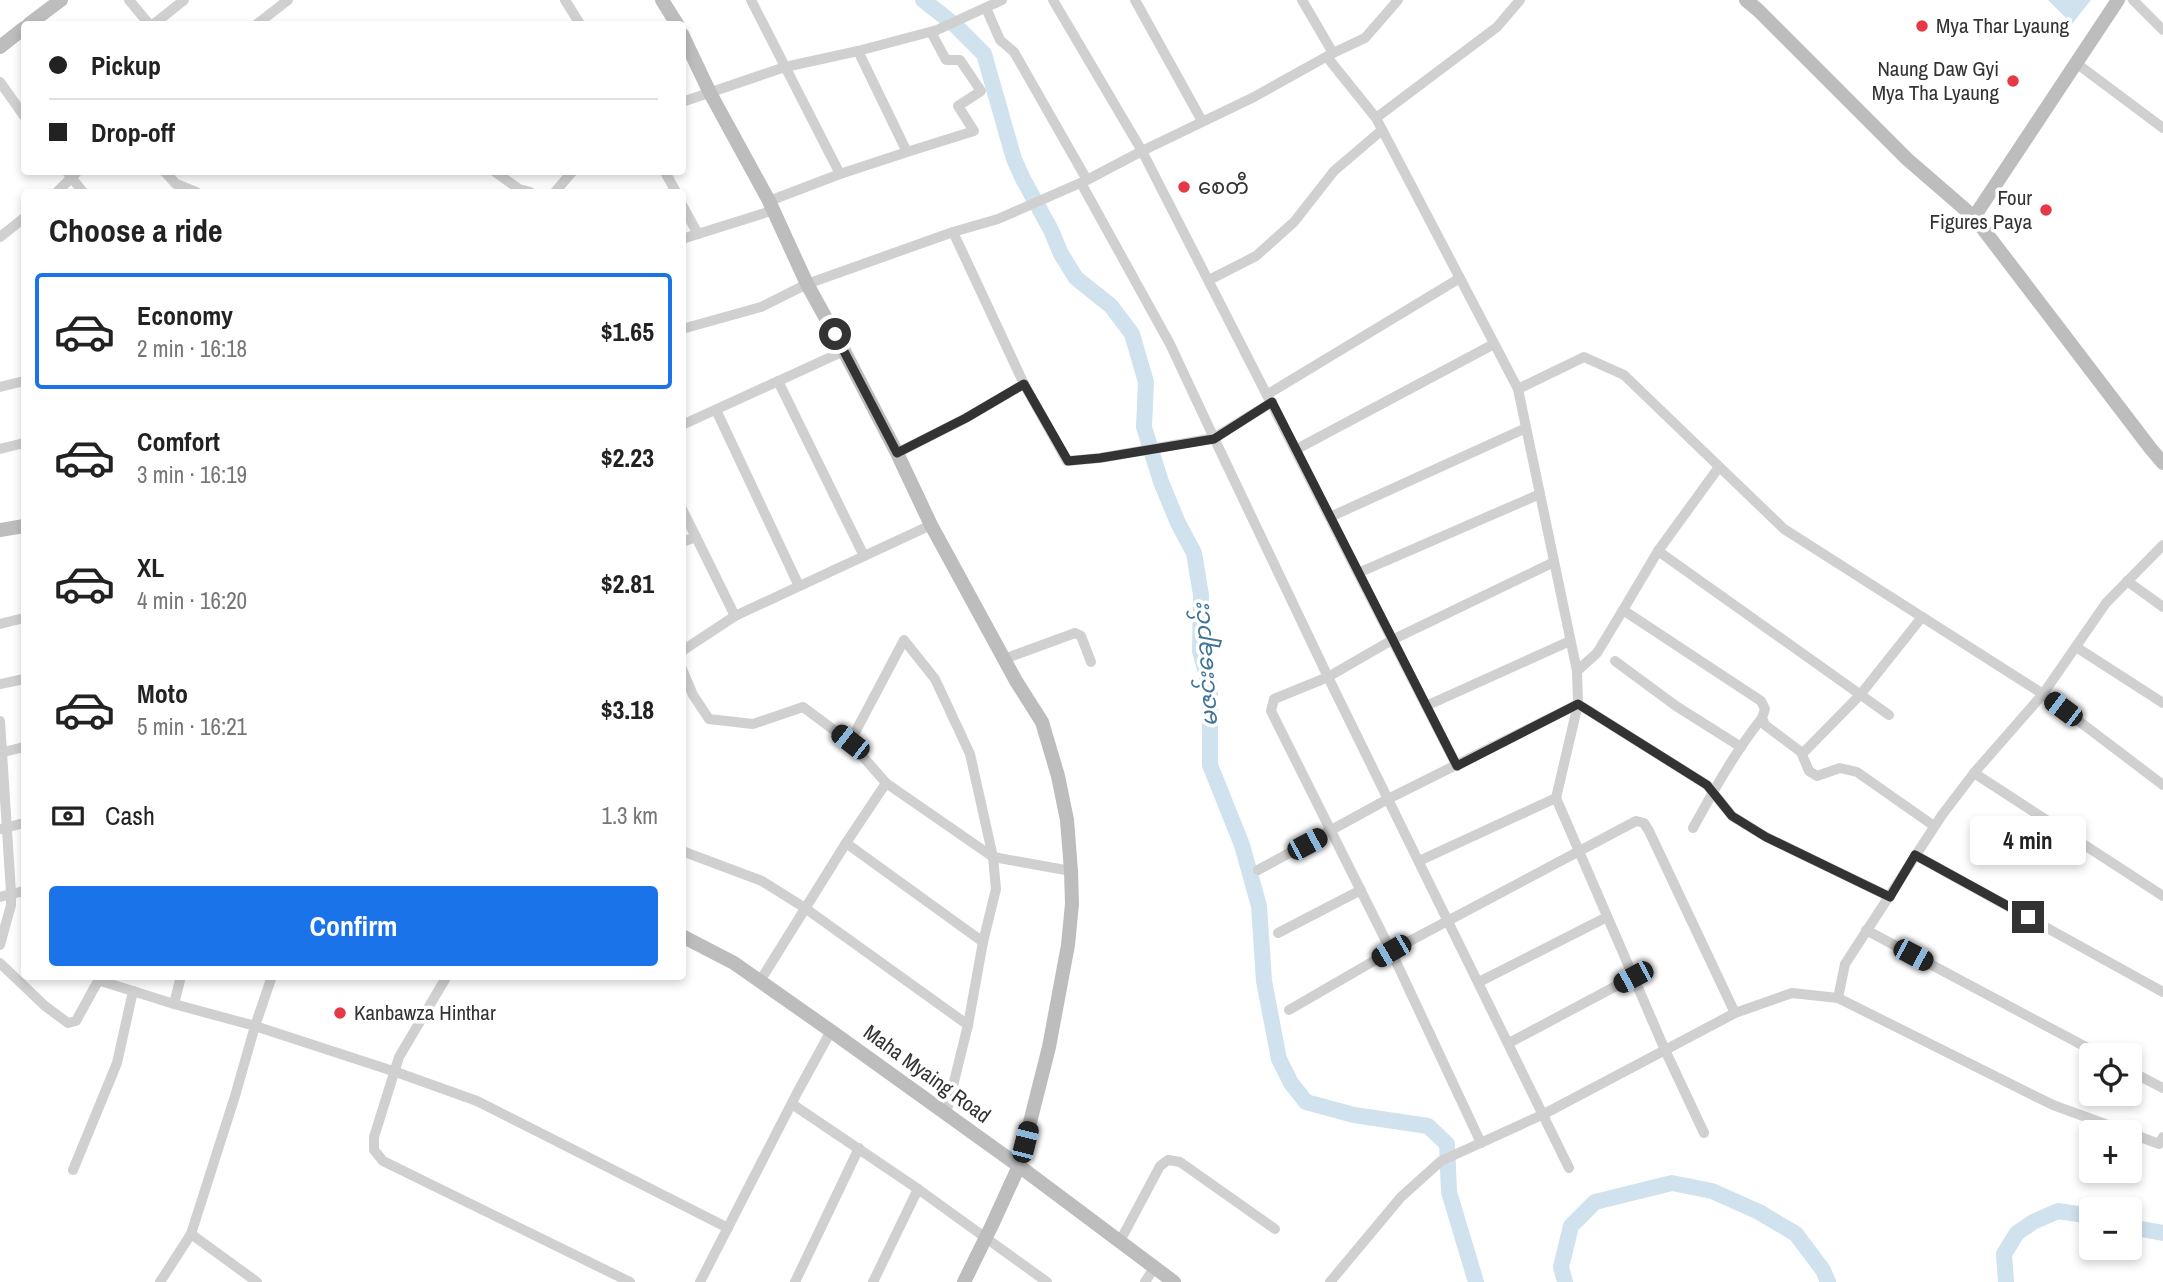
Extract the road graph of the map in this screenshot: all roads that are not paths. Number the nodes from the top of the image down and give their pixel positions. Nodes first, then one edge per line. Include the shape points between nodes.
1 (61, 0) edge
2 (130, 0) edge
3 (184, 0) edge
4 (288, 0) edge
5 (565, 0) edge
6 (662, 0) edge
7 (751, 0) edge
8 (1002, 0) edge
9 (1053, 0) edge
10 (1135, 0) edge
11 (1302, 0) edge
12 (1398, 0) edge
13 (1520, 0) edge
14 (1746, 0) edge
15 (2118, 0) edge
16 (2133, 0) edge
17 (986, 8) junction
18 (33, 21) edge
19 (149, 21) edge
20 (156, 21) edge
21 (261, 21) edge
22 (578, 21) edge
23 (675, 21) edge
24 (21, 30) edge
25 (2163, 30) edge
26 (934, 31) junction
27 (686, 42) edge
28 (0, 47) edge
29 (858, 51) junction
30 (1330, 55) junction
31 (2076, 63) junction
32 (785, 67) junction
33 (0, 82) edge
34 (710, 93) junction
35 (686, 101) edge
36 (21, 112) edge
37 (1376, 118) junction
38 (1202, 121) junction
39 (2163, 128) edge
40 (1382, 130) junction
41 (1142, 150) junction
42 (907, 152) junction
43 (840, 174) junction
44 (168, 175) edge
45 (499, 175) edge
46 (569, 175) edge
47 (1084, 181) junction
48 (188, 189) edge
49 (519, 189) edge
50 (558, 189) edge
51 (771, 206) junction
52 (686, 212) edge
53 (1974, 217) junction
54 (21, 220) edge
55 (953, 232) junction
56 (698, 234) junction
57 (0, 237) edge
58 (686, 238) edge
59 (1460, 278) junction
60 (1209, 280) junction
61 (807, 284) junction
62 (686, 328) edge
63 (1494, 344) junction
64 (844, 351) junction
65 (778, 381) junction
66 (21, 382) edge
67 (1024, 384) junction
68 (0, 387) edge
69 (1518, 389) junction
70 (1270, 398) junction
71 (716, 410) junction
72 (686, 423) edge
73 (1526, 428) junction
74 (1214, 439) junction
75 (21, 444) edge
76 (0, 449) edge
77 (1295, 450) junction
78 (897, 453) junction
79 (2163, 463) edge
80 (1719, 467) junction
81 (1540, 494) junction
82 (686, 517) edge
83 (1329, 517) junction
84 (931, 525) junction
85 (21, 526) edge
86 (0, 530) edge
87 (696, 537) junction
88 (686, 541) edge
89 (2163, 545) edge
90 (1658, 551) junction
91 (864, 556) junction
92 (1554, 562) junction
93 (1358, 573) junction
94 (2127, 581) junction
95 (799, 586) junction
96 (2163, 607) edge
97 (1623, 610) junction
98 (735, 616) junction
99 (1922, 617) junction
100 (21, 619) edge
101 (0, 624) edge
102 (1392, 640) junction
103 (1570, 641) junction
104 (2076, 647) junction
105 (686, 649) edge
106 (1004, 659) junction
107 (1091, 662) dead end
108 (1615, 662) dead end
109 (1577, 671) junction
110 (1328, 677) junction
111 (686, 678) edge
112 (21, 680) edge
113 (0, 684) edge
114 (2043, 694) junction
115 (1860, 695) junction
116 (2163, 703) edge
117 (1578, 704) junction
118 (1426, 706) junction
119 (1889, 715) dead end
120 (1762, 718) junction
121 (0, 721) edge
122 (850, 742) junction
123 (1741, 747) junction
124 (21, 748) edge
125 (1, 752) edge
126 (1801, 752) junction
127 (1457, 766) junction
128 (1974, 773) junction
129 (886, 783) junction
130 (2163, 785) edge
131 (1713, 792) junction
132 (1556, 798) junction
133 (1388, 799) junction
134 (21, 824) edge
135 (1934, 827) junction
136 (3, 828) edge
137 (1693, 828) dead end
138 (1331, 831) junction
139 (846, 843) junction
140 (1579, 852) junction
141 (686, 853) edge
142 (1915, 855) junction
143 (993, 857) junction
144 (1419, 861) junction
145 (1258, 870) dead end
146 (1071, 871) junction
147 (1362, 890) junction
148 (21, 891) edge
149 (11, 893) junction
150 (2163, 896) edge
151 (0, 897) edge
152 (1890, 897) junction
153 (806, 908) junction
154 (1607, 917) junction
155 (1448, 921) junction
156 (1866, 930) junction
157 (1278, 933) dead end
158 (686, 938) edge
159 (983, 942) junction
160 (0, 945) edge
161 (1391, 951) junction
162 (0, 963) edge
163 (1633, 977) junction
164 (180, 980) edge
165 (271, 980) edge
166 (445, 980) edge
167 (760, 981) junction
168 (1479, 982) junction
169 (133, 991) junction
170 (2163, 992) edge
171 (1838, 998) junction
172 (174, 1004) junction
173 (1289, 1010) dead end
174 (1735, 1013) junction
175 (968, 1025) junction
176 (255, 1026) junction
177 (831, 1031) junction
178 (1509, 1043) junction
179 (2079, 1043) edge
180 (1665, 1050) junction
181 (396, 1072) junction
182 (2142, 1077) edge
183 (2163, 1088) edge
184 (792, 1104) junction
185 (946, 1114) junction
186 (1544, 1114) junction
187 (2093, 1120) edge
188 (1704, 1133) dead end
189 (2163, 1137) edge
190 (2142, 1138) edge
191 (1479, 1144) junction
192 (859, 1149) junction
193 (1018, 1166) junction
194 (1569, 1168) dead end
195 (74, 1170) dead end
196 (918, 1189) junction
197 (728, 1228) junction
198 (1275, 1229) dead end
199 (191, 1234) junction
200 (986, 1237) junction
201 (1119, 1243) junction
202 (1154, 1268) junction
203 (625, 1281) edge
204 (160, 1282) edge
205 (257, 1282) edge
206 (700, 1282) edge
207 (795, 1282) edge
208 (873, 1282) edge
209 (964, 1282) edge
210 (1047, 1282) edge
211 (1145, 1282) edge
212 (1174, 1282) edge
213 (1330, 1282) edge

1 - 18 street
2 - 19 street
3 - 20 street
4 - 21 street
5 - 22 street
6 - 23 street
7 - 32 street
8 - 17 street
9 - 41 street
10 - 38 street
11 - 30 street
12 - 30 street via 1365,38
13 - 37 street via 1497,27
14 - 53 street via 1907,159
15 - 31 street
16 - 25 street
17 - 26 street
17 - 47 street via 1000,40 1013,52
24 - 28 street
26 - 29 street
26 - 42 street via 946,60 960,60 981,91 958,106 974,131
27 - 34 street
29 - 32 street
29 - 42 street
30 - 37 street
30 - 38 street
31 - 39 street
31 - 53 street
32 - 34 street
32 - 43 street
33 - 36 street
34 - 35 street
34 - 51 street
37 - 40 street
38 - 41 street
40 - 59 street
40 - 60 street via 1334,171 1294,222 1256,256
41 - 47 street
41 - 60 street
42 - 43 street
43 - 51 street
44 - 48 street
45 - 49 street
46 - 50 street
47 - 55 street via 998,219
47 - 74 street
51 - 56 street
51 - 61 street
52 - 56 street
53 - 79 street
54 - 57 street
55 - 61 street
55 - 67 street
56 - 58 street
59 - 63 street
59 - 70 street
60 - 70 street
61 - 62 street via 761,307
61 - 64 street
63 - 69 street
63 - 77 street
64 - 65 street
64 - 78 street
65 - 71 street
65 - 91 street
66 - 68 street
67 - 74 street via 1068,461
67 - 78 street
69 - 73 street
69 - 80 street via 1584,357 1624,374
70 - 74 street
70 - 77 street
71 - 72 street
71 - 95 street
73 - 81 street
73 - 83 street
74 - 110 street
75 - 76 street
77 - 83 street
78 - 84 street
80 - 90 street
80 - 99 street via 1784,529
81 - 92 street
81 - 93 street
82 - 87 street
83 - 93 street
84 - 91 street
84 - 106 street
85 - 86 street
87 - 88 street
87 - 98 street
89 - 94 street
90 - 97 street
90 - 115 street
91 - 95 street
92 - 102 street
92 - 103 street
93 - 102 street
94 - 96 street
94 - 104 street
95 - 98 street
97 - 109 street via 1597,653
97 - 120 street via 1761,701 1765,709
98 - 105 street
99 - 114 street
99 - 115 street
100 - 101 street
102 - 110 street
102 - 118 street
103 - 109 street
103 - 118 street
104 - 114 street
104 - 116 street
106 - 107 street via 1075,633 1081,636
106 - 146 street via 1042,722 1067,820
108 - 123 street
109 - 117 street
110 - 133 street
110 - 138 street via 1274,699 1271,711
111 - 122 street via 709,719 753,724 803,707
112 - 113 street
114 - 128 street
114 - 130 street
115 - 119 street
115 - 126 street
117 - 127 street
117 - 131 street
117 - 132 street
118 - 127 street
120 - 123 street
120 - 126 street
121 - 125 street
122 - 129 street
122 - 143 street via 904,640 935,679 970,754
123 - 131 street
124 - 125 street
125 - 136 street
126 - 135 street via 1809,771 1817,776 1840,768 1857,772
127 - 133 street
128 - 135 street
128 - 150 street
129 - 139 street
129 - 143 street
131 - 137 street
131 - 152 street via 1732,816 1766,837
132 - 140 street
132 - 144 street
133 - 138 street
133 - 144 street
134 - 136 street
135 - 142 street
136 - 149 street
138 - 145 street
138 - 147 street
139 - 153 street
139 - 159 street
140 - 154 street
140 - 155 street
140 - 174 street via 1626,825 1644,823
141 - 153 street via 762,881
142 - 152 street
142 - 170 street
143 - 146 street
143 - 159 street via 996,889
144 - 155 street
146 - 193 street via 1068,945 1049,1047
147 - 157 street
147 - 161 street
148 - 149 street
149 - 151 street
149 - 160 street
152 - 156 street
153 - 167 street
153 - 175 street
154 - 163 street
154 - 168 street
155 - 161 street
155 - 168 street
156 - 171 street via 1845,964
156 - 179 street
158 - 167 street, Maha Myaing Road
159 - 175 street
161 - 173 street
161 - 191 street
162 - 169 street via 68,1023 76,1021 98,981
163 - 178 street
163 - 180 street
164 - 172 street
165 - 176 street
166 - 181 street
167 - 177 street, Maha Myaing Road
168 - 178 street
169 - 172 street
169 - 195 street via 117,1063
171 - 174 street via 1792,993
171 - 187 street via 2053,1105
172 - 176 street
174 - 180 street
175 - 185 street
176 - 181 street
176 - 199 street
177 - 184 street
177 - 185 street, Maha Myaing Road
178 - 186 street
180 - 186 street
180 - 188 street
181 - 197 street via 477,1101
181 - 203 street via 374,1137 374,1150 383,1161
182 - 183 street
184 - 192 street
184 - 197 street
185 - 193 street, Maha Myaing Road
186 - 191 street
186 - 194 street
189 - 190 street via 2159,1144
191 - 213 street via 1441,1161 1401,1197
192 - 196 street
192 - 207 street
193 - 200 street
193 - 201 street, Maha Myaing Road
196 - 200 street
196 - 208 street
197 - 206 street
198 - 201 street via 1180,1162 1168,1160 1160,1166
199 - 204 street
199 - 205 street
200 - 209 street
200 - 210 street
201 - 202 street, Maha Myaing Road
202 - 211 street
202 - 212 street, Maha Myaing Road

